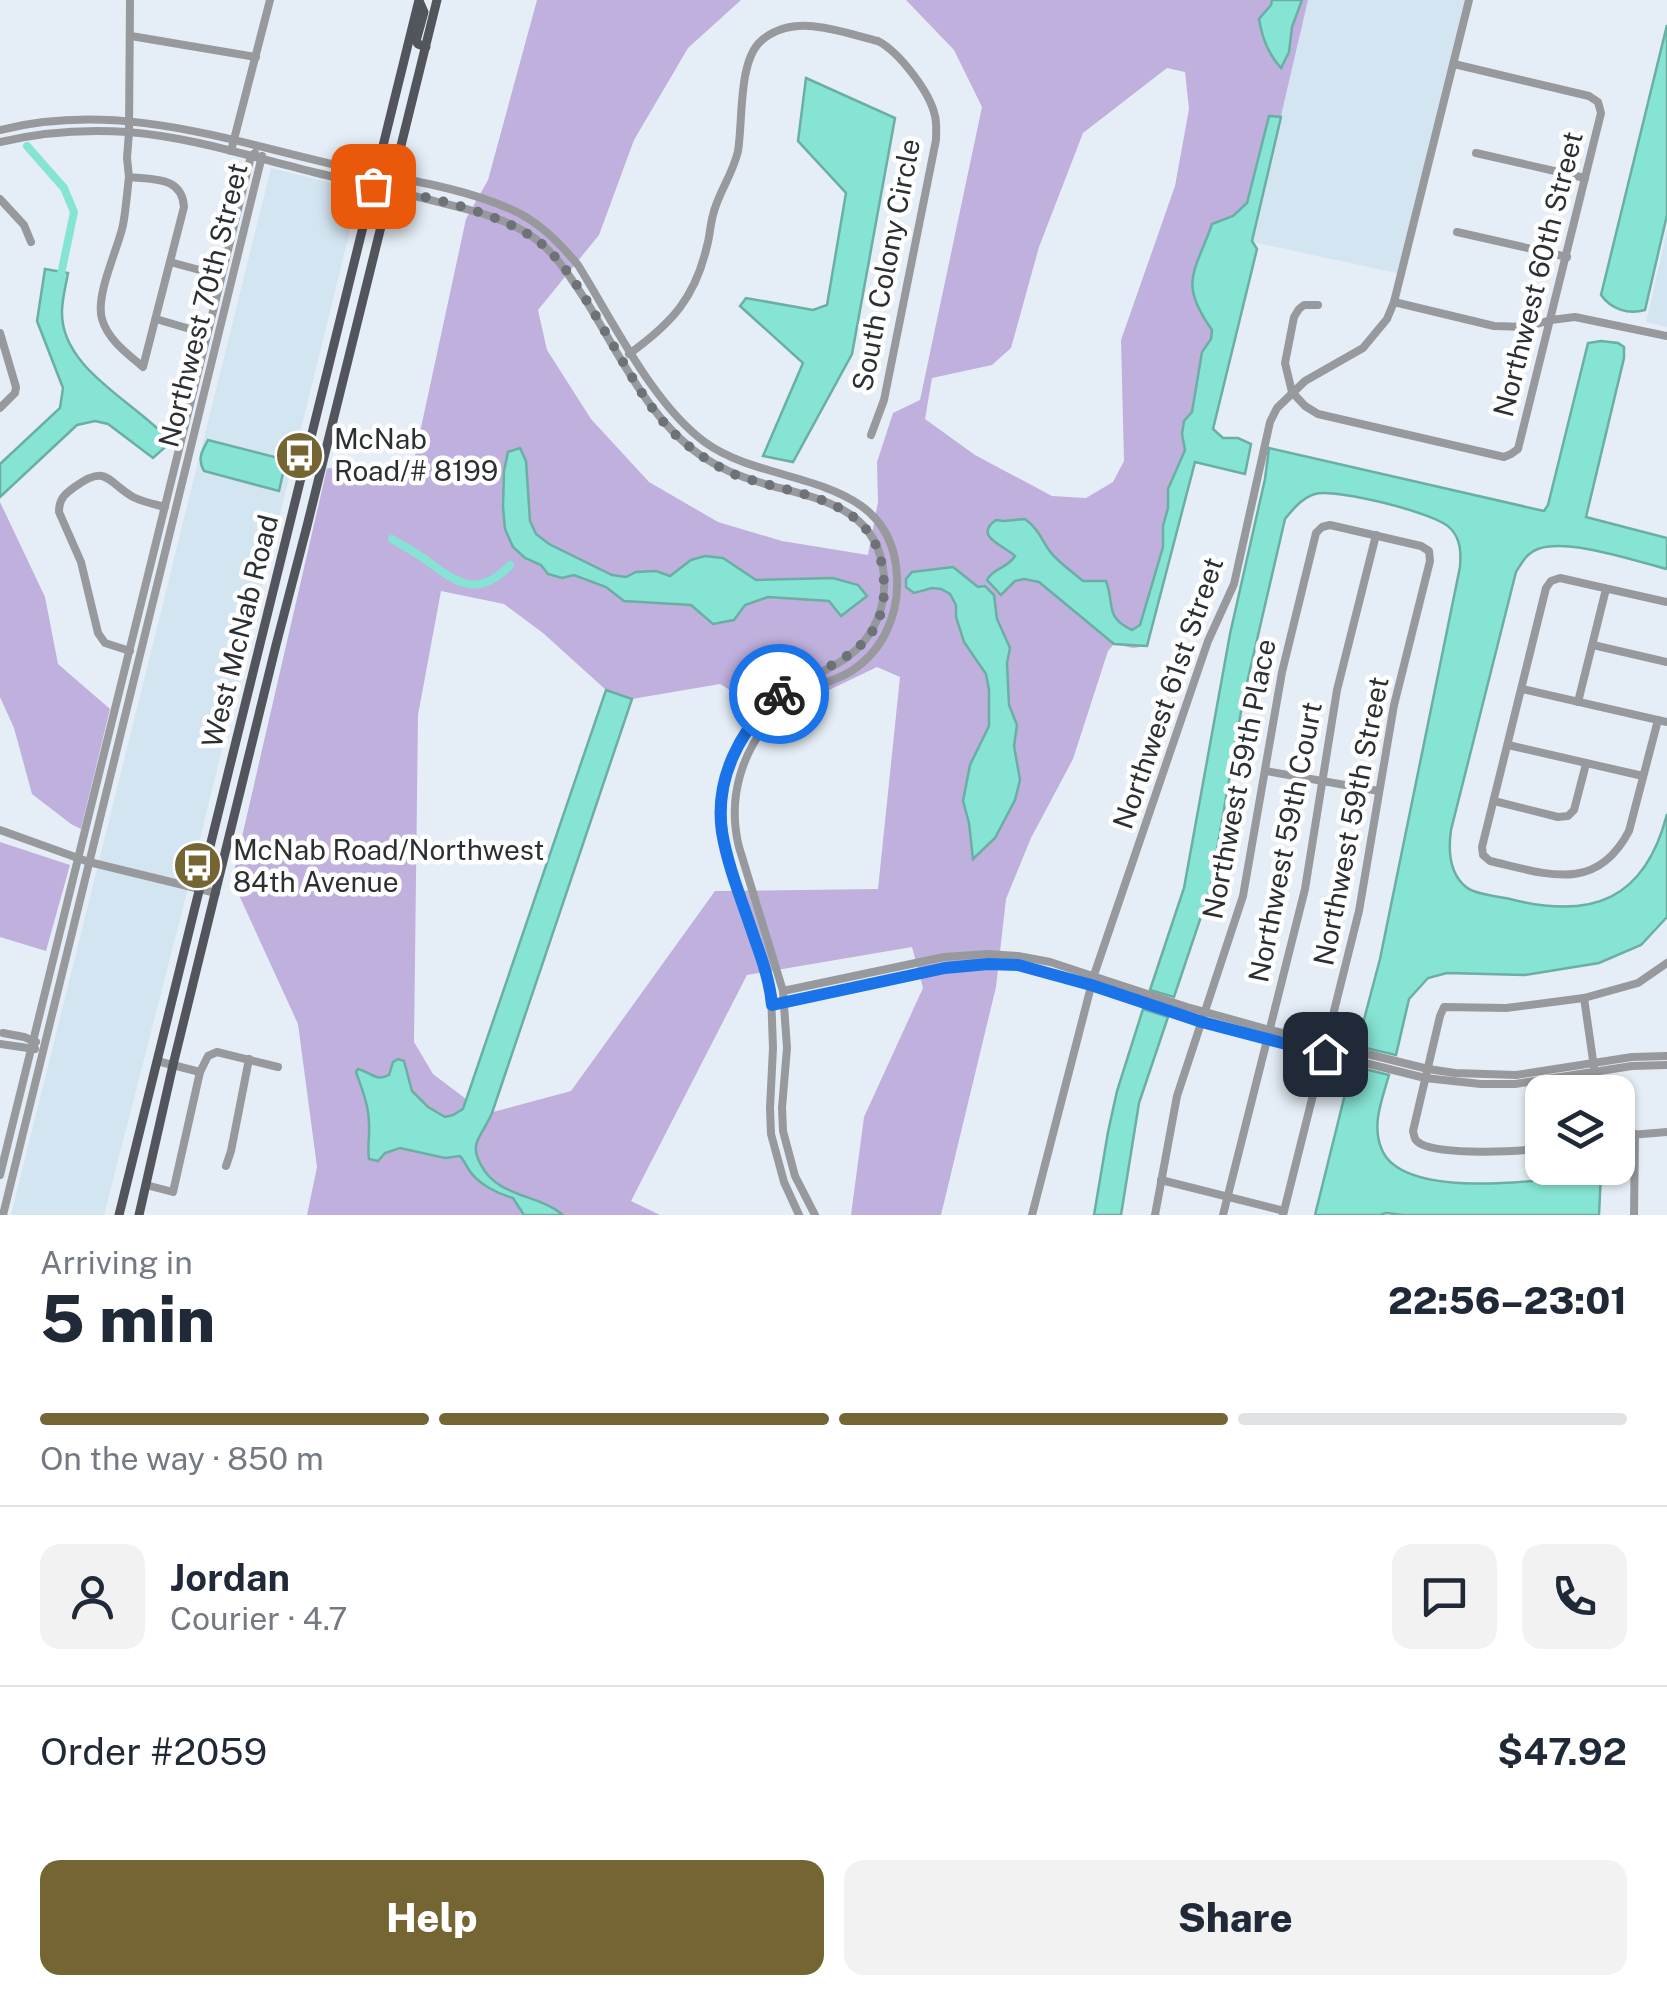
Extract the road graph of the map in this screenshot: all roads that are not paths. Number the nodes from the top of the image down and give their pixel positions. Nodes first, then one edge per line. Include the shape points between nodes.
1 (130, 0) edge
2 (270, 0) edge
3 (419, 0) edge
4 (437, 0) edge
5 (1469, 0) edge
6 (131, 36) junction
7 (426, 47) junction
8 (256, 57) junction
9 (1454, 64) junction
10 (130, 120) junction
11 (0, 130) edge
12 (130, 132) junction
13 (234, 140) junction
14 (0, 142) edge
15 (262, 146) junction
16 (231, 151) junction
17 (1476, 153) dead end
18 (251, 156) junction
19 (263, 159) junction
20 (376, 174) junction
21 (129, 177) junction
22 (393, 177) junction
23 (1585, 178) junction
24 (373, 186) junction
25 (390, 190) junction
26 (0, 199) edge
27 (1457, 232) dead end
28 (31, 242) dead end
29 (1567, 257) junction
30 (170, 262) junction
31 (208, 272) dead end
32 (1394, 302) junction
33 (602, 304) junction
34 (1318, 305) dead end
35 (592, 311) junction
36 (156, 319) junction
37 (1550, 320) junction
38 (190, 329) dead end
39 (0, 333) edge
40 (1667, 336) edge
41 (632, 352) junction
42 (622, 360) junction
43 (1292, 392) junction
44 (0, 408) edge
45 (871, 435) dead end
46 (839, 492) junction
47 (165, 507) junction
48 (844, 510) junction
49 (1376, 535) junction
50 (1606, 588) junction
51 (1667, 602) edge
52 (1593, 644) junction
53 (129, 651) junction
54 (141, 654) junction
55 (1667, 662) edge
56 (1522, 688) junction
57 (1578, 702) junction
58 (1662, 721) edge
59 (1508, 746) junction
60 (1586, 764) junction
61 (1266, 772) junction
62 (1643, 776) junction
63 (1322, 781) junction
64 (1380, 790) junction
65 (1494, 801) junction
66 (0, 830) edge
67 (79, 859) junction
68 (89, 862) junction
69 (200, 890) junction
70 (216, 893) junction
71 (1667, 963) edge
72 (50, 972) junction
73 (62, 975) junction
74 (1092, 980) junction
75 (784, 991) junction
76 (771, 993) junction
77 (1584, 998) junction
78 (784, 1002) junction
79 (772, 1005) junction
80 (1206, 1012) junction
81 (1202, 1022) junction
82 (2, 1030) edge
83 (1268, 1034) junction
84 (0, 1044) edge
85 (32, 1045) junction
86 (44, 1047) junction
87 (1326, 1049) junction
88 (1667, 1056) edge
89 (249, 1059) junction
90 (156, 1062) junction
91 (173, 1065) junction
92 (1667, 1065) edge
93 (278, 1067) dead end
94 (1594, 1067) junction
95 (200, 1072) junction
96 (1426, 1073) junction
97 (1667, 1132) edge
98 (1635, 1134) edge
99 (1525, 1149) edge
100 (4, 1161) junction
101 (15, 1164) junction
102 (226, 1166) dead end
103 (0, 1176) edge
104 (1162, 1180) junction
105 (146, 1185) junction
106 (1634, 1185) edge
107 (1228, 1197) junction
108 (2, 1211) edge
109 (1284, 1213) edge
110 (119, 1215) edge
111 (139, 1215) edge
112 (799, 1215) edge
113 (815, 1215) edge
114 (1032, 1215) edge
115 (1156, 1215) edge
116 (1224, 1215) edge
117 (1634, 1215) edge

1 - 6 street
2 - 8 street
3 - 7 main road via 424,12 416,40
3 - 20 main road, West McNab Road
4 - 7 main road, West McNab Road
5 - 9 street, Northwest 61st Street
6 - 8 street
6 - 10 street
7 - 22 main road, West McNab Road
8 - 13 street
9 - 23 street, Northwest 60th Street via 1598,102
9 - 32 street, Northwest 61st Street
10 - 11 street via 87,118
10 - 12 street
10 - 13 street
12 - 14 street
12 - 16 street
12 - 21 street
13 - 15 street
13 - 16 street
15 - 18 street, Northwest 70th Street
15 - 19 street, Northwest 70th Street
15 - 20 street
16 - 18 street
17 - 23 street
18 - 19 street
18 - 47 street, Northwest 70th Street
19 - 24 street
19 - 54 street, Northwest 70th Street
20 - 22 street
20 - 24 main road, West McNab Road
21 - 30 street via 173,184 184,196
21 - 36 street via 102,319 143,368
22 - 25 main road, West McNab Road
22 - 33 street via 486,200 532,220 565,249
23 - 29 street, Northwest 60th Street
24 - 25 street
24 - 69 main road, West McNab Road
25 - 35 street via 524,231 557,260
25 - 70 main road, West McNab Road
26 - 28 street
27 - 29 street
29 - 37 street, Northwest 60th Street
30 - 31 street
30 - 36 street
32 - 37 street via 1494,326
32 - 43 street, Northwest 61st Street via 1363,348
33 - 35 street
33 - 41 street
34 - 43 street via 1304,305 1294,317 1284,363
35 - 42 street
36 - 38 street
37 - 40 street via 1593,319
37 - 43 street, Northwest 60th Street via 1518,448 1504,457 1318,414
39 - 44 street via 16,387
41 - 42 street
41 - 45 street, South Colony Circle via 678,314 700,272 713,215 738,154 752,50 783,30 808,25 878,41 926,93 936,140 884,400
41 - 46 street via 669,408 707,444 735,460
42 - 48 street via 658,415 700,454 731,473
43 - 74 street, Northwest 61st Street via 1270,422 1234,584 1208,641
46 - 48 street
46 - 75 street via 866,509 892,548 898,594 893,618 865,660 804,691 771,720 744,760 734,807 738,847
47 - 53 street, Northwest 70th Street
47 - 53 street via 98,476 59,504 98,634 105,644
48 - 76 street via 878,550 885,591 880,614 856,651 760,712 732,758 721,806 722,830
49 - 61 street, Northwest 59th Place via 1330,525 1316,533
49 - 63 street, Northwest 59th Court
49 - 64 street, Northwest 59th Street via 1421,546 1430,561
50 - 51 street
50 - 52 street
50 - 56 street via 1551,581
52 - 55 street
52 - 57 street
53 - 54 street
53 - 67 street, Northwest 70th Street
54 - 68 street, Northwest 70th Street
56 - 57 street
56 - 59 street
57 - 58 street
58 - 62 street
59 - 60 street
59 - 65 street
60 - 62 street
60 - 65 street via 1568,816
61 - 63 street
61 - 80 street, Northwest 59th Place via 1243,896
62 - 65 street via 1622,846 1585,873 1566,876 1490,862 1482,846
63 - 64 street
63 - 83 street, Northwest 59th Court via 1305,889
64 - 87 street, Northwest 59th Street
66 - 67 street
67 - 68 street
67 - 72 street, Northwest 70th Street
68 - 69 street
68 - 73 street, Northwest 70th Street
69 - 70 street
69 - 90 main road, West McNab Road
70 - 91 main road, West McNab Road
71 - 77 street via 1638,983
72 - 73 street
72 - 85 street, Northwest 70th Street
73 - 86 street, Northwest 70th Street
74 - 75 street via 1050,962 988,954
74 - 78 street via 988,964
74 - 80 street
74 - 81 street
74 - 114 street, Northwest 61st Street
75 - 76 street
75 - 78 street
76 - 79 street
77 - 94 street
77 - 96 street via 1444,1008
78 - 79 street
78 - 113 street via 784,1131 795,1176
79 - 112 street via 771,1134
80 - 81 street, Northwest 59th Place
80 - 83 street
81 - 83 street
81 - 104 street, Northwest 59th Place via 1177,1096
82 - 84 street
82 - 85 street
83 - 87 street
83 - 107 street, Northwest 59th Court
84 - 85 street
85 - 86 street
85 - 100 street, Northwest 70th Street
86 - 101 street, Northwest 70th Street
87 - 96 street
87 - 109 street, Northwest 59th Street
88 - 94 street
89 - 93 street
89 - 95 street via 218,1052
89 - 102 street
90 - 91 street
90 - 110 main road, West McNab Road
91 - 95 street
91 - 105 main road, West McNab Road
92 - 94 street
94 - 96 street via 1515,1084
95 - 105 street via 173,1192
96 - 99 street via 1415,1140 1466,1151
97 - 98 street
100 - 101 street
100 - 103 street, Northwest 70th Street
101 - 108 street, Northwest 70th Street
104 - 107 street
104 - 115 street, Northwest 59th Place
105 - 111 main road, West McNab Road
106 - 117 street
107 - 109 street
107 - 116 street, Northwest 59th Court

